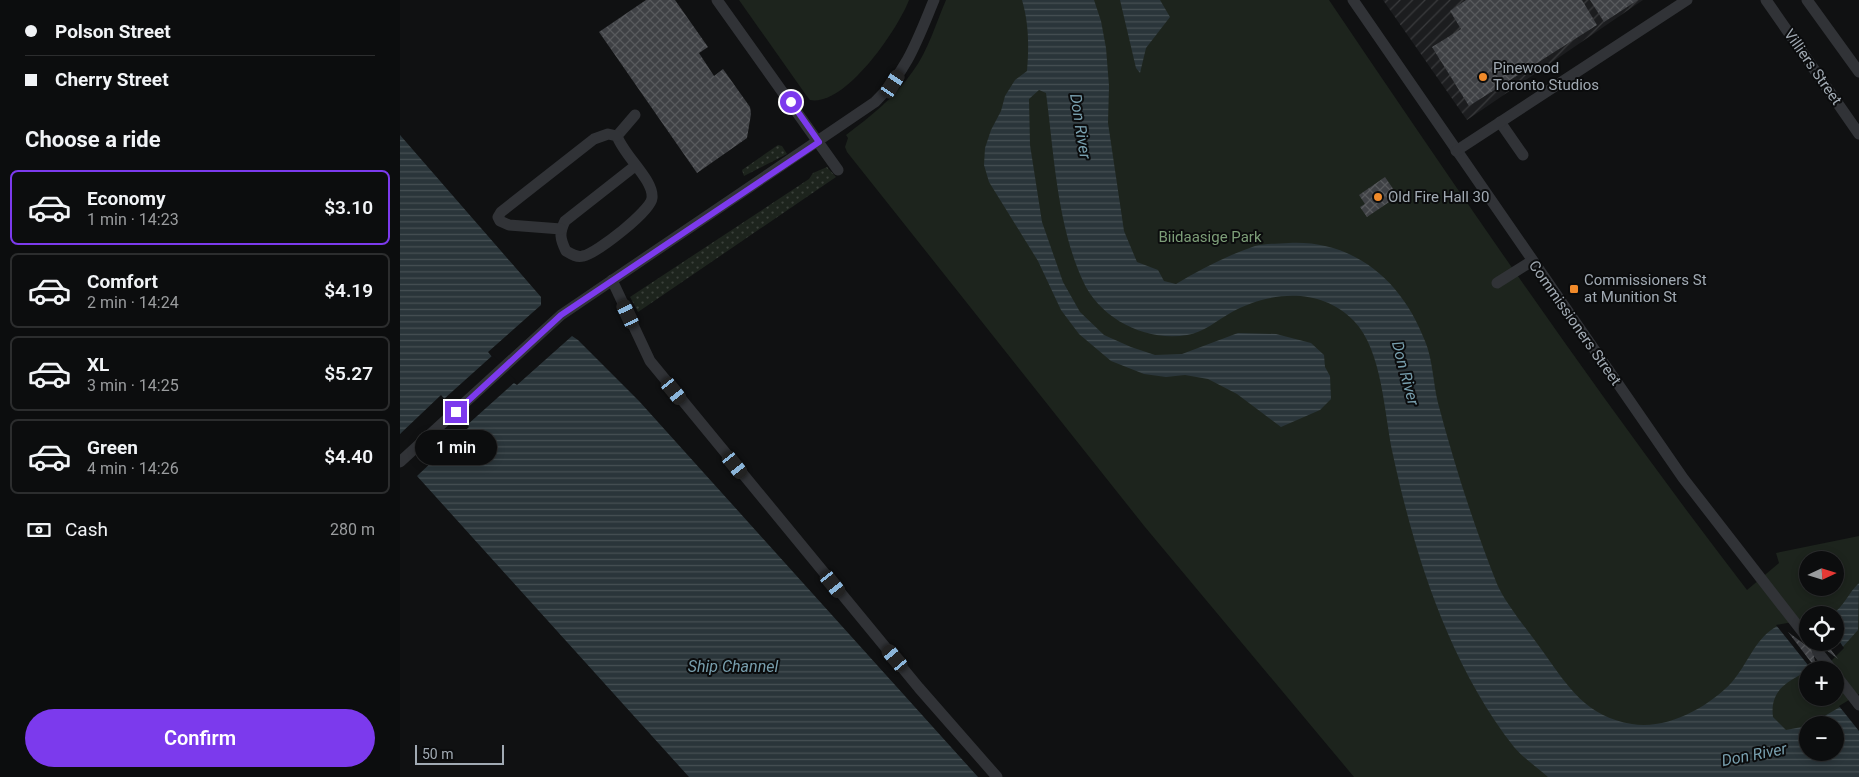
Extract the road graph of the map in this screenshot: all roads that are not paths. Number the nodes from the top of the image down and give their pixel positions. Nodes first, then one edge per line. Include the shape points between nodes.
1 (717, 0) edge
2 (934, 0) edge
3 (1353, 0) edge
4 (1687, 0) edge
5 (1766, 0) edge
6 (1807, 0) edge
7 (1859, 72) edge
8 (635, 115) dead end
9 (1500, 122) junction
10 (1859, 134) edge
11 (617, 136) junction
12 (819, 142) junction
13 (1456, 151) junction
14 (1523, 155) dead end
15 (635, 166) junction
16 (838, 170) dead end
17 (561, 229) junction
18 (1532, 261) junction
19 (612, 280) junction
20 (1497, 283) dead end
21 (400, 462) edge
22 (1799, 627) edge
23 (1817, 651) edge
24 (1825, 661) edge
25 (1844, 686) edge
26 (1859, 705) edge
27 (997, 777) edge

1 - 12 street
2 - 12 street via 908,61 893,84 875,102
3 - 13 street, Commissioners Street
4 - 9 street
5 - 10 street, Villiers Street
6 - 7 street
8 - 11 street
9 - 13 street
9 - 14 street
11 - 15 street
11 - 17 street via 608,134 594,139 498,217 509,225
12 - 16 street
12 - 19 street
13 - 18 street, Commissioners Street
15 - 17 street via 565,220
15 - 17 street via 649,183 652,198 647,209 593,252 582,257 566,251 560,240
18 - 20 street
18 - 22 street, Commissioners Street via 1683,478
19 - 21 street via 561,315
19 - 27 street via 650,361 919,688
23 - 24 street, Commissioners Street
25 - 26 street

